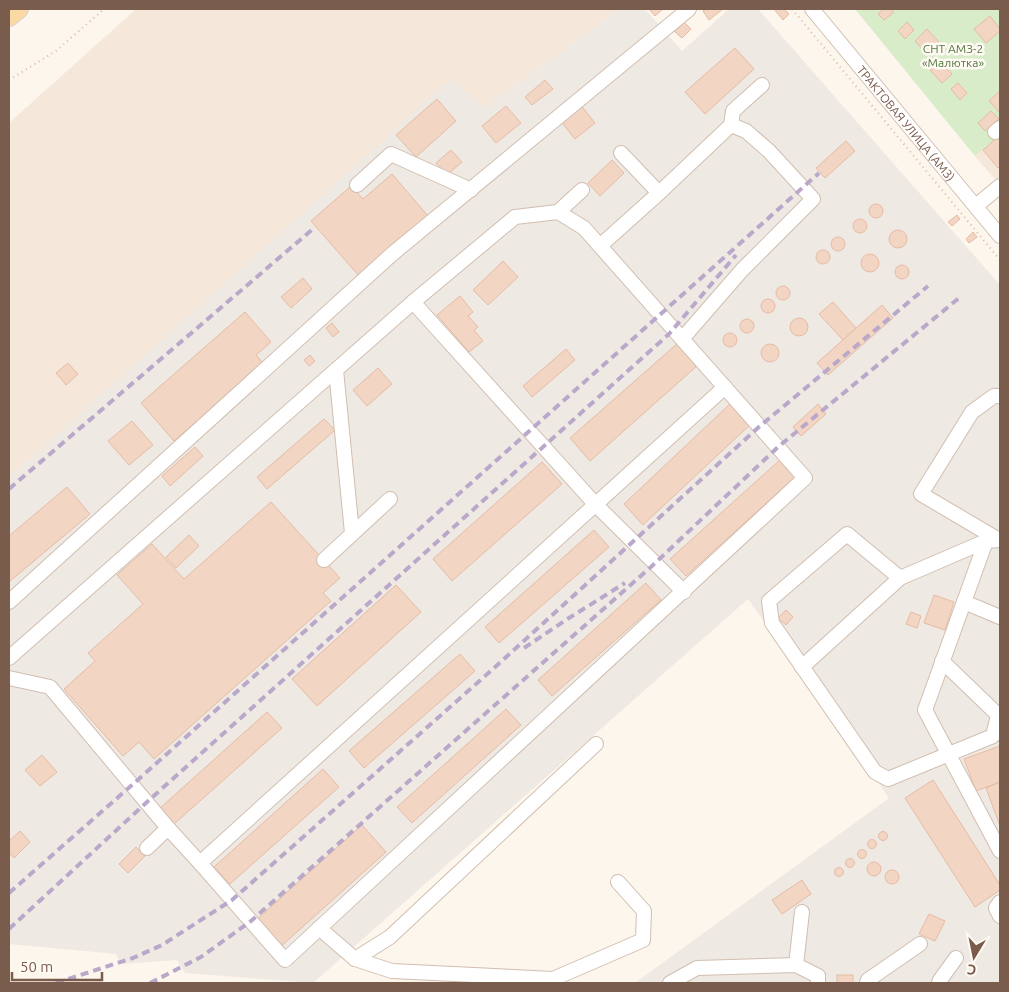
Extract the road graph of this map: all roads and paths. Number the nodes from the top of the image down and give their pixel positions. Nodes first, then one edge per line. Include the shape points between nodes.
1 (19, 9) edge
2 (104, 9) edge
3 (689, 9) edge
4 (792, 9) edge
5 (812, 9) edge
6 (9, 17) edge
7 (9, 80) edge
8 (762, 85) dead end
9 (732, 125) junction
10 (620, 153) dead end
11 (357, 184) dead end
12 (1000, 186) edge
13 (471, 190) junction
14 (582, 190) dead end
15 (659, 193) junction
16 (976, 206) junction
17 (558, 212) junction
18 (1000, 236) edge
19 (600, 245) junction
20 (1000, 260) edge
21 (414, 302) junction
22 (682, 338) junction
23 (336, 370) junction
24 (725, 388) junction
25 (1000, 396) edge
26 (390, 499) dead end
27 (596, 505) junction
28 (352, 534) junction
29 (995, 540) edge
30 (324, 560) dead end
31 (900, 578) junction
32 (684, 592) junction
33 (9, 602) edge
34 (964, 602) junction
35 (1000, 617) edge
36 (9, 658) edge
37 (942, 661) junction
38 (802, 667) junction
39 (9, 678) edge
40 (596, 744) dead end
41 (949, 755) junction
42 (168, 828) junction
43 (147, 848) dead end
44 (1000, 850) edge
45 (200, 863) junction
46 (618, 882) dead end
47 (1000, 902) edge
48 (802, 912) dead end
49 (1000, 916) edge
50 (319, 928) junction
51 (920, 944) dead end
52 (956, 958) dead end
53 (354, 959) junction
54 (796, 965) junction
55 (670, 983) edge
56 (818, 983) edge
57 (867, 983) edge
58 (939, 983) edge

1 - 6 main road
2 - 7 path via 56,51
3 - 13 street
4 - 20 path
5 - 16 street, ТРАКТОВАЯ УЛИЦА (АМЗ)
8 - 9 street via 733,112
9 - 15 street
9 - 22 street via 746,131 769,151 813,199 742,270
10 - 15 street
11 - 13 street via 391,154
12 - 16 street
13 - 33 street via 391,256
14 - 17 street
15 - 19 street
16 - 18 street, ТРАКТОВАЯ УЛИЦА (АМЗ)
17 - 19 street via 584,228
17 - 21 street via 514,216
19 - 22 street
21 - 23 street
21 - 27 street
22 - 24 street
23 - 28 street
23 - 36 street
24 - 27 street
24 - 32 street via 805,478
25 - 29 street via 994,396 972,412 921,494
26 - 28 street
27 - 32 street
27 - 45 street
28 - 30 street
29 - 31 street
29 - 34 street
31 - 38 street
31 - 38 street via 847,534 769,601 772,623
32 - 50 street
34 - 35 street
34 - 37 street
37 - 41 street via 924,710
37 - 41 street via 998,715 993,736
38 - 41 street via 875,772 888,779
39 - 42 street via 50,687
40 - 53 street via 390,937
41 - 44 street
42 - 43 street
42 - 45 street
45 - 50 street via 285,960
46 - 53 street via 644,911 643,940 552,979 392,971
47 - 49 street via 996,908
48 - 54 street
50 - 53 street
51 - 57 street
52 - 58 street
54 - 55 street via 697,968
54 - 56 street via 818,976

